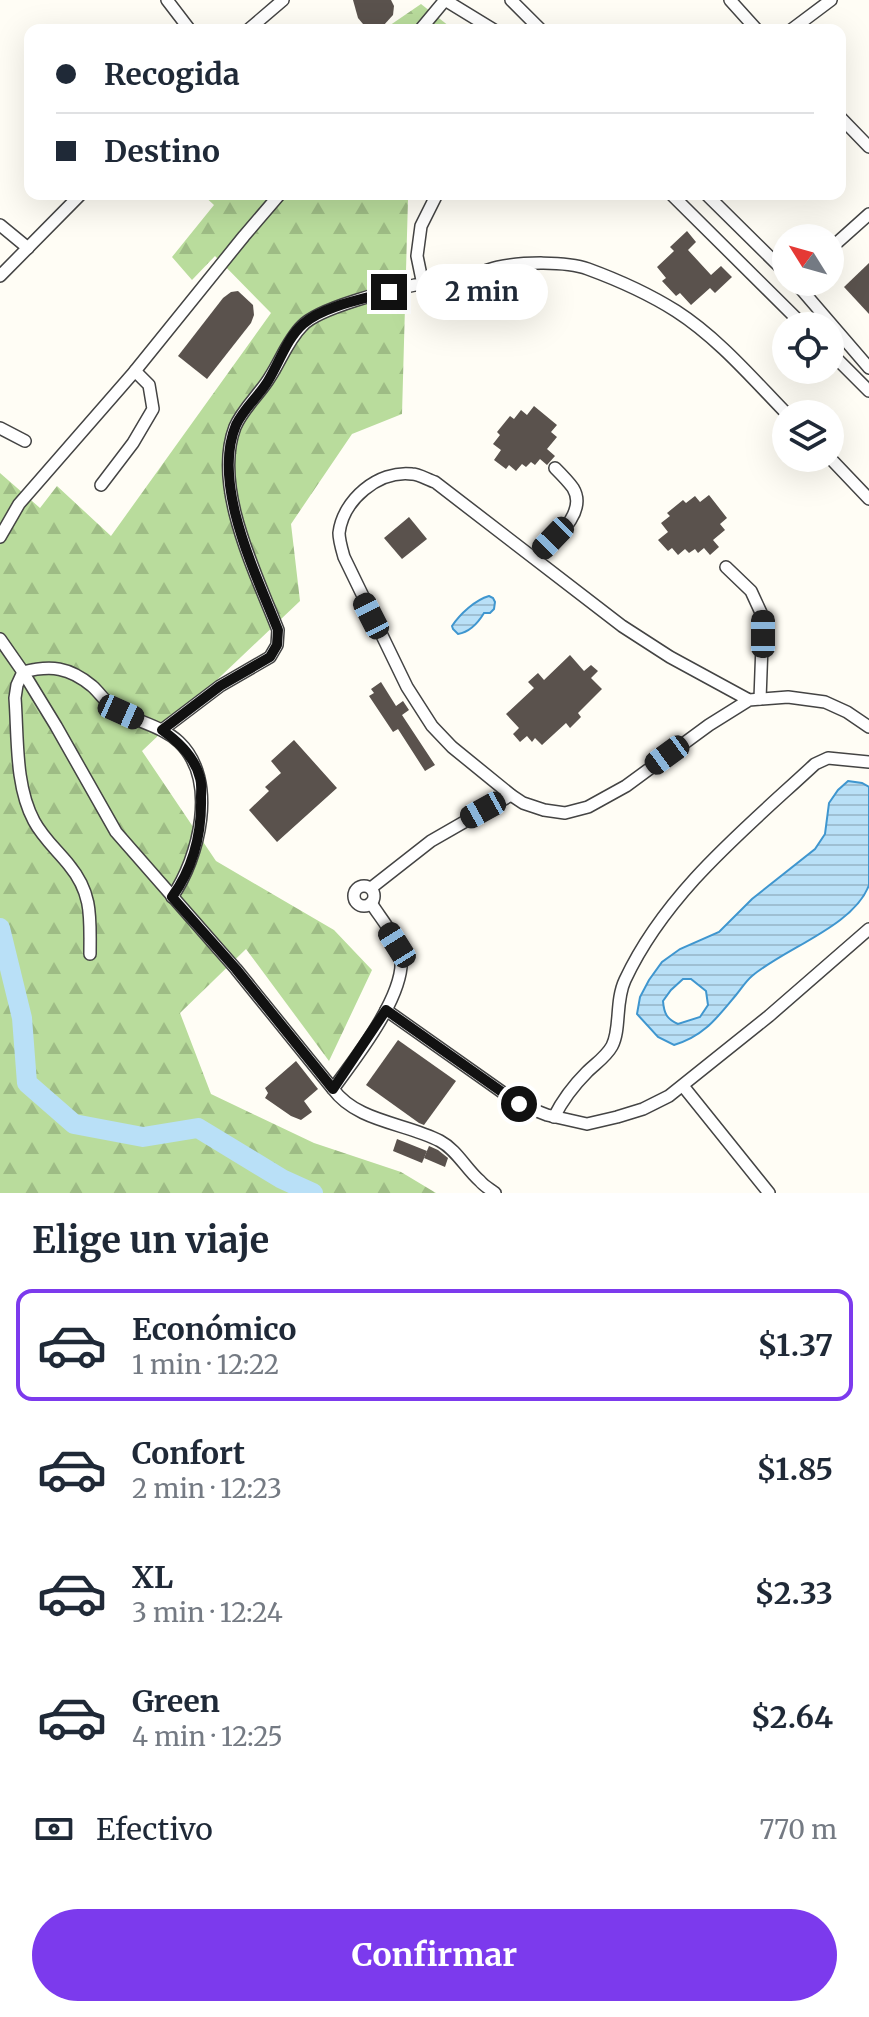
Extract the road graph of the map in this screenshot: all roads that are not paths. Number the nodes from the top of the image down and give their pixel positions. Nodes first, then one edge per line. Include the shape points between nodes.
1 (167, 0) edge
2 (283, 0) edge
3 (445, 0) edge
4 (511, 0) edge
5 (730, 0) edge
6 (831, 0) edge
7 (185, 24) edge
8 (255, 24) edge
9 (425, 24) edge
10 (484, 24) edge
11 (535, 24) edge
12 (752, 24) edge
13 (799, 24) edge
14 (846, 123) edge
15 (869, 147) edge
16 (75, 200) edge
17 (275, 200) edge
18 (432, 200) edge
19 (677, 200) edge
20 (712, 200) edge
21 (869, 214) edge
22 (0, 225) edge
23 (844, 236) edge
24 (28, 248) junction
25 (772, 259) edge
26 (0, 276) edge
27 (423, 285) junction
28 (807, 296) edge
29 (790, 312) edge
30 (844, 366) edge
31 (869, 368) edge
32 (135, 371) junction
33 (869, 391) edge
34 (774, 400) edge
35 (0, 428) edge
36 (25, 441) dead end
37 (555, 468) dead end
38 (843, 472) edge
39 (101, 485) dead end
40 (869, 499) edge
41 (0, 537) edge
42 (535, 558) junction
43 (726, 567) dead end
44 (0, 639) edge
45 (23, 672) junction
46 (755, 700) junction
47 (869, 727) edge
48 (162, 730) junction
49 (869, 762) edge
50 (511, 795) junction
51 (371, 888) junction
52 (172, 897) junction
53 (371, 903) junction
54 (869, 929) edge
55 (90, 954) dead end
56 (386, 1010) junction
57 (683, 1086) junction
58 (333, 1089) junction
59 (554, 1117) junction
60 (495, 1193) edge
61 (769, 1193) edge

1 - 7 street
2 - 8 street
3 - 9 street
3 - 10 street
4 - 11 street
5 - 12 street
6 - 13 street
14 - 15 street
16 - 24 street
17 - 32 street
18 - 27 street via 417,256
19 - 29 street
20 - 25 street
21 - 23 street
22 - 24 street
24 - 26 street
27 - 34 street via 498,267 537,263 585,268 675,311
27 - 48 street via 334,307 304,323 235,427 228,458 234,516 278,630 277,645 270,657
28 - 31 street
30 - 33 street
32 - 39 street via 149,385 153,409
32 - 41 street via 19,504
35 - 36 street
37 - 42 street via 574,489 578,503 572,518
38 - 40 street
42 - 46 street via 670,657
42 - 50 street via 435,482 413,474 376,481 363,490 350,505 339,535 363,600 432,726
43 - 46 street via 751,591 763,617
44 - 45 street
45 - 48 street via 44,667 73,674 112,707
45 - 52 street via 116,832
45 - 55 street via 15,698 21,787 33,820 84,889 90,910
46 - 47 street via 825,702
46 - 50 street via 588,807 565,813
48 - 52 street via 180,743 200,778 198,839
49 - 59 street via 828,758 815,764 678,897 622,984 611,1049 564,1097
50 - 51 street via 431,841
51 - 53 street
51 - 53 street via 362,886 354,895 360,905
52 - 58 street
53 - 56 street via 401,959
54 - 57 street
56 - 58 street
56 - 59 street via 519,1104
57 - 59 street via 617,1117 587,1124
57 - 61 street
58 - 60 street via 354,1108 448,1145

